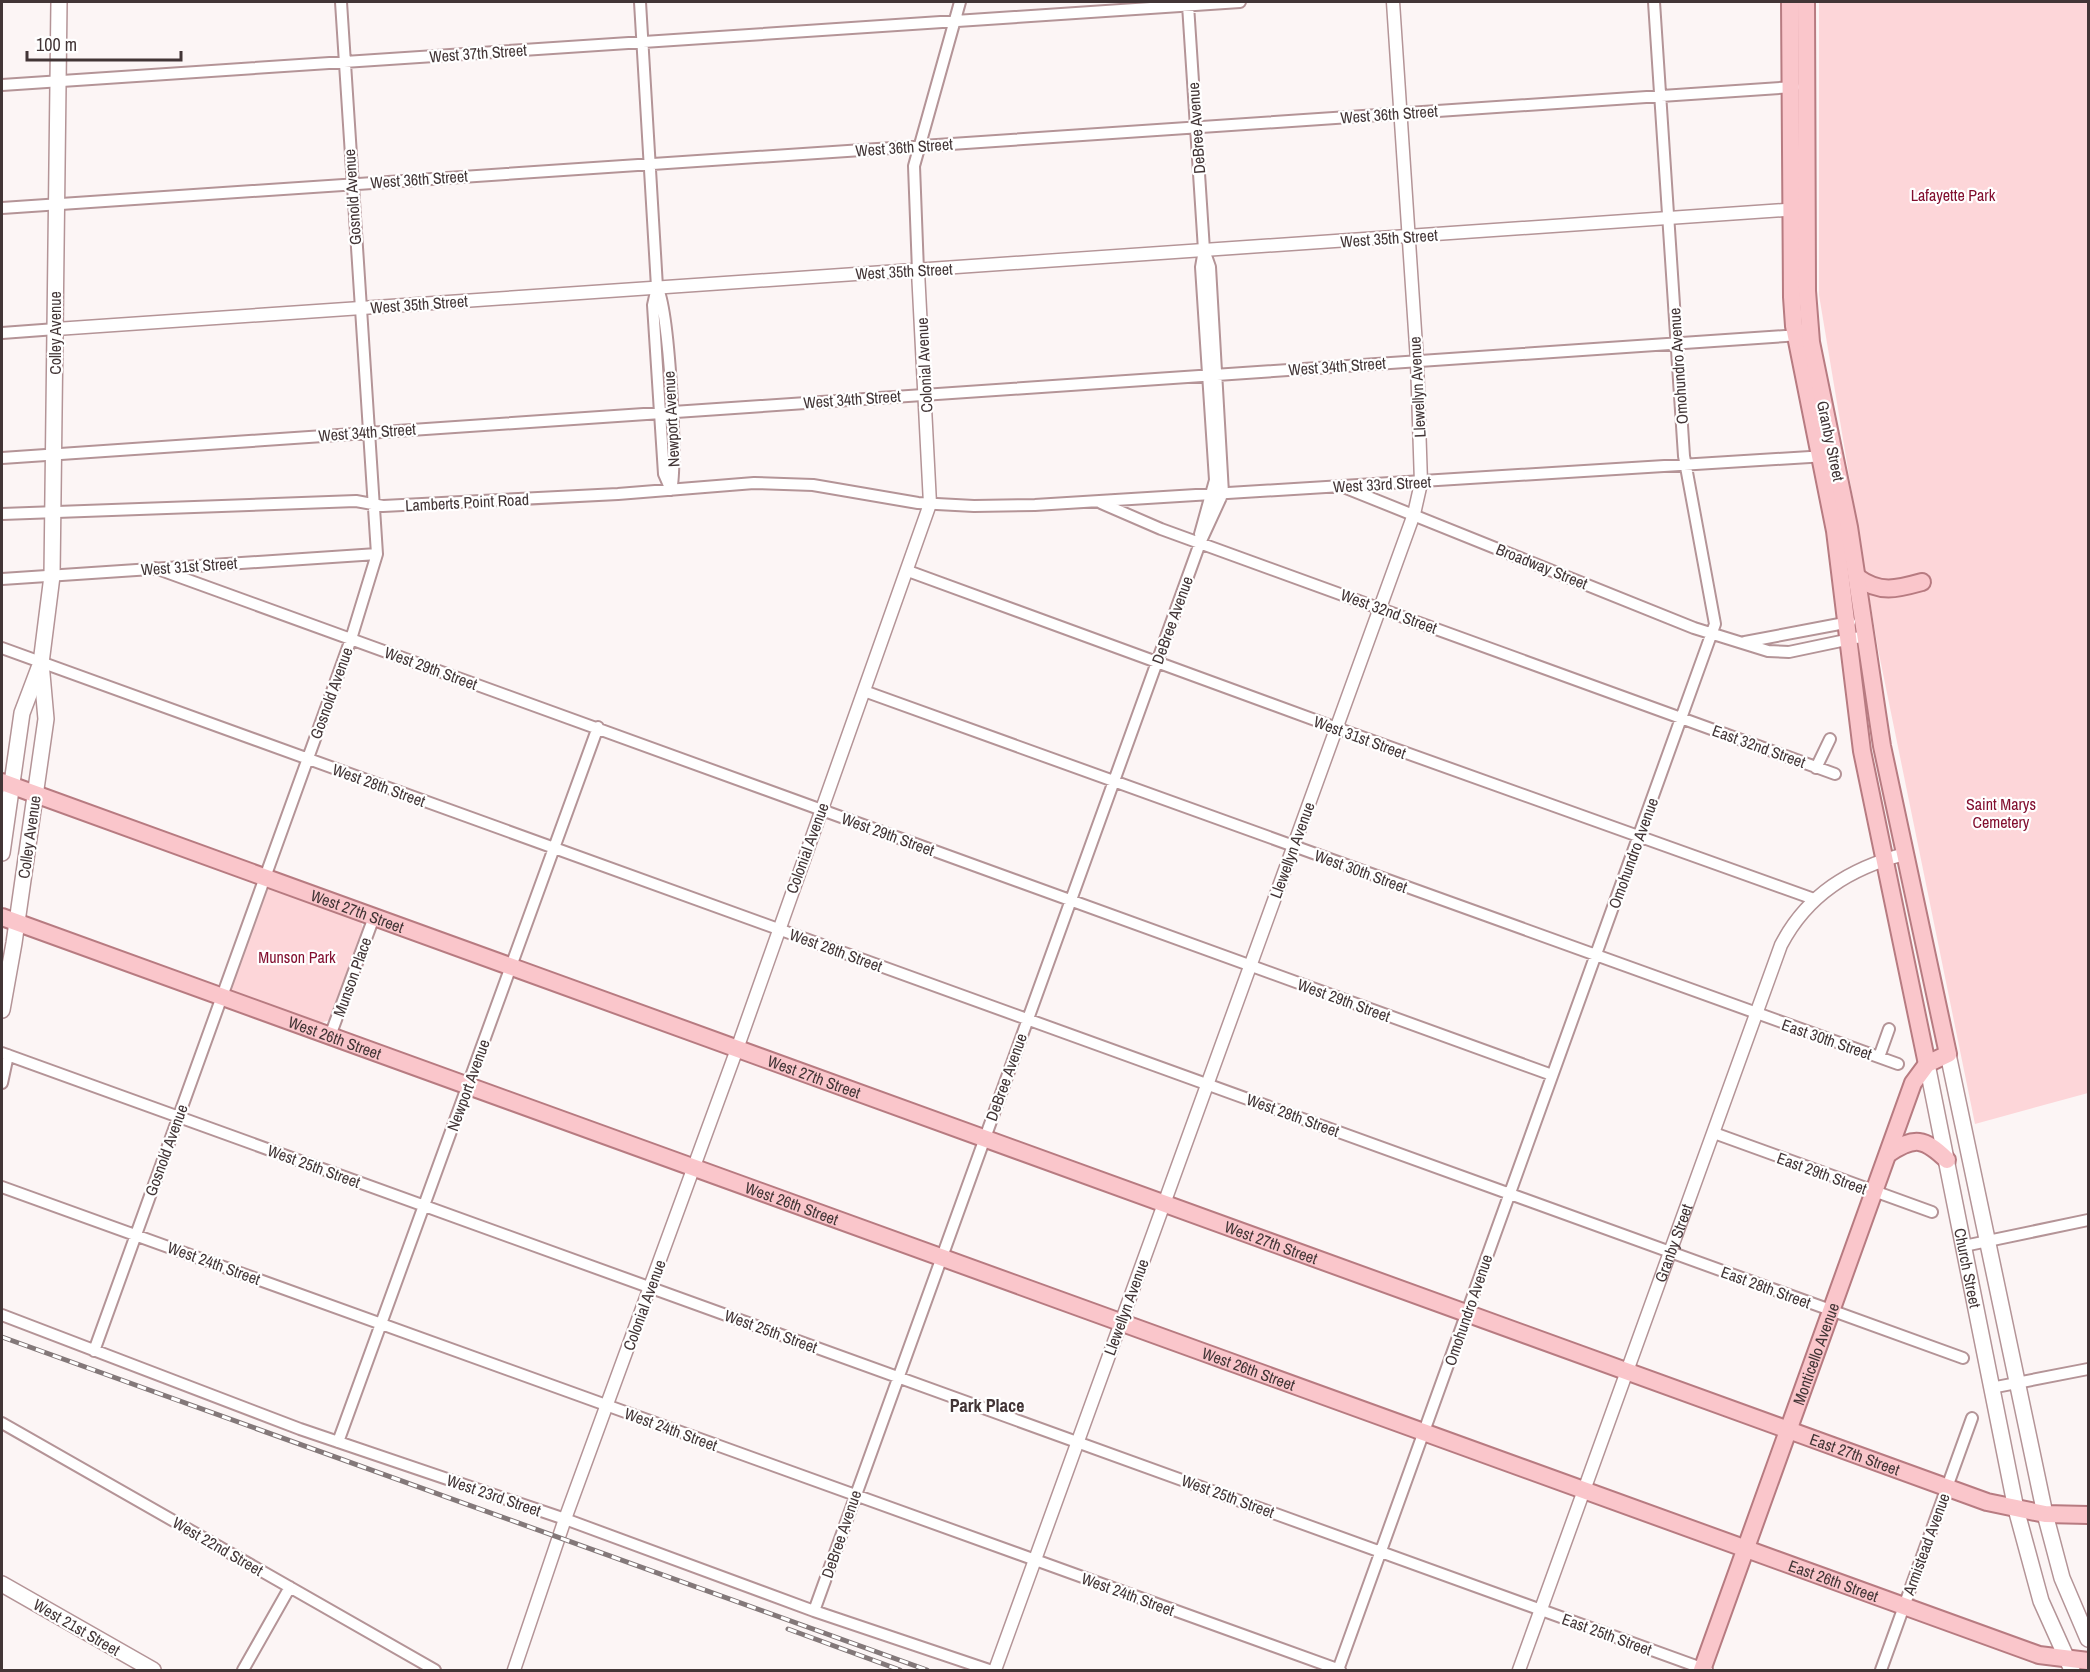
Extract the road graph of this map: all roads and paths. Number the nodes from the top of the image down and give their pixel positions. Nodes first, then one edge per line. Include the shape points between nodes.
1 (59, 2) edge
2 (341, 2) edge
3 (640, 2) edge
4 (960, 2) edge
5 (1240, 2) edge
6 (1393, 2) edge
7 (1654, 2) edge
8 (1790, 2) edge
9 (1806, 2) edge
10 (1188, 5) junction
11 (955, 20) junction
12 (641, 42) junction
13 (343, 62) junction
14 (58, 82) junction
15 (2, 85) edge
16 (1798, 87) junction
17 (1659, 96) junction
18 (1400, 113) junction
19 (1196, 127) junction
20 (920, 146) junction
21 (649, 164) junction
22 (351, 184) junction
23 (57, 204) junction
24 (2, 208) edge
25 (1799, 209) junction
26 (1669, 219) junction
27 (1408, 237) junction
28 (1204, 250) junction
29 (918, 271) junction
30 (657, 287) junction
31 (360, 308) junction
32 (56, 329) junction
33 (2, 333) edge
34 (1803, 335) junction
35 (1677, 344) junction
36 (1417, 361) junction
37 (1213, 374) junction
38 (926, 394) junction
39 (665, 412) junction
40 (368, 432) junction
41 (54, 454) junction
42 (1827, 456) junction
43 (2, 458) edge
44 (1685, 466) junction
45 (1421, 483) junction
46 (1343, 486) junction
47 (671, 490) junction
48 (1218, 493) junction
49 (1098, 501) junction
50 (373, 504) junction
51 (930, 504) junction
52 (53, 513) junction
53 (2, 514) edge
54 (1414, 514) junction
55 (1200, 543) junction
56 (377, 554) junction
57 (155, 568) junction
58 (908, 571) junction
59 (52, 576) junction
60 (1857, 578) junction
61 (2, 579) edge
62 (1922, 582) dead end
63 (1380, 608) junction
64 (1846, 623) junction
65 (1864, 628) junction
66 (1712, 634) junction
67 (351, 639) junction
68 (1848, 640) junction
69 (1741, 642) junction
70 (2, 648) edge
71 (1156, 662) junction
72 (41, 663) junction
73 (864, 691) junction
74 (1682, 717) junction
75 (598, 727) junction
76 (1337, 728) junction
77 (1830, 738) dead end
78 (307, 758) junction
79 (1816, 768) junction
80 (1835, 774) dead end
81 (1113, 782) junction
82 (6, 784) edge
83 (35, 794) junction
84 (821, 809) junction
85 (1639, 837) junction
86 (1294, 846) junction
87 (554, 849) junction
88 (2, 853) edge
89 (1905, 854) junction
90 (1883, 859) junction
91 (264, 878) junction
92 (1814, 899) junction
93 (1070, 900) junction
94 (374, 917) junction
95 (9, 920) edge
96 (778, 929) junction
97 (1594, 956) junction
98 (1250, 966) junction
99 (511, 967) junction
100 (221, 997) junction
101 (2, 1010) edge
102 (1756, 1015) junction
103 (1027, 1019) junction
104 (1889, 1029) dead end
105 (330, 1036) junction
106 (737, 1049) junction
107 (5, 1054) edge
108 (1948, 1054) junction
109 (1880, 1058) junction
110 (1898, 1064) dead end
111 (1927, 1064) junction
112 (1552, 1075) junction
113 (2, 1083) edge
114 (1207, 1084) junction
115 (467, 1086) junction
116 (178, 1116) junction
117 (1714, 1133) junction
118 (984, 1138) junction
119 (1888, 1154) junction
120 (1947, 1160) junction
121 (693, 1168) junction
122 (2, 1187) edge
123 (1874, 1192) junction
124 (1509, 1193) junction
125 (1163, 1203) junction
126 (424, 1205) junction
127 (1932, 1212) dead end
128 (2088, 1220) edge
129 (134, 1235) junction
130 (1987, 1241) junction
131 (1964, 1246) junction
132 (1670, 1252) junction
133 (940, 1257) junction
134 (650, 1287) junction
135 (1832, 1310) junction
136 (1467, 1314) junction
137 (2, 1315) edge
138 (381, 1323) junction
139 (1121, 1323) junction
140 (94, 1351) junction
141 (1963, 1358) dead end
142 (2088, 1369) edge
143 (1627, 1371) junction
144 (897, 1376) junction
145 (2017, 1383) junction
146 (1991, 1388) junction
147 (607, 1406) junction
148 (1972, 1418) dead end
149 (2, 1423) edge
150 (1790, 1430) junction
151 (1424, 1431) junction
152 (338, 1442) junction
153 (1078, 1442) junction
154 (1947, 1487) junction
155 (1583, 1490) junction
156 (854, 1496) junction
157 (2016, 1509) junction
158 (2045, 1514) junction
159 (2088, 1515) edge
160 (565, 1519) junction
161 (1746, 1549) junction
162 (1380, 1551) junction
163 (1035, 1560) junction
164 (2, 1584) edge
165 (291, 1587) junction
166 (1904, 1606) junction
167 (1541, 1610) junction
168 (814, 1611) junction
169 (2088, 1639) edge
170 (2088, 1661) edge
171 (2070, 1665) edge
172 (1338, 1670) edge
173 (1701, 1670) edge
174 (153, 1671) edge
175 (243, 1671) edge
176 (435, 1671) edge
177 (514, 1671) edge
178 (989, 1671) edge
179 (995, 1671) edge
180 (1519, 1671) edge
181 (1881, 1671) edge

1 - 14 main road, Colley Avenue
2 - 13 street, Gosnold Avenue
3 - 12 street, Newport Avenue
4 - 11 street, Colonial Avenue
5 - 10 street, West 37th Street
6 - 18 street, Llewellyn Avenue
7 - 17 street, Omohundro Avenue
8 - 16 main road, Granby Street
9 - 16 main road, Granby Street
10 - 11 street, West 37th Street
10 - 19 street, DeBree Avenue
11 - 12 street, West 37th Street
11 - 20 street, Colonial Avenue
12 - 13 street, West 37th Street
12 - 21 street, Newport Avenue
13 - 14 street, West 37th Street
13 - 22 street, Gosnold Avenue
14 - 15 street, West 37th Street
14 - 23 main road, Colley Avenue
16 - 17 street, West 36th Street
16 - 25 main road, Granby Street
17 - 18 street, West 36th Street
17 - 26 street, Omohundro Avenue
18 - 19 street, West 36th Street
18 - 27 street, Llewellyn Avenue
19 - 20 street, West 36th Street
19 - 28 street, DeBree Avenue
20 - 21 street, West 36th Street
20 - 29 street, Colonial Avenue via 914,166
21 - 22 street, West 36th Street
21 - 30 street, Newport Avenue
22 - 23 street, West 36th Street
22 - 31 street, Gosnold Avenue
23 - 24 street, West 36th Street
23 - 32 main road, Colley Avenue
25 - 26 street, West 35th Street
25 - 34 main road, Granby Street via 1791,297
26 - 27 street, West 35th Street
26 - 35 street, Omohundro Avenue
27 - 28 street, West 35th Street
27 - 36 street, Llewellyn Avenue
28 - 29 street, West 35th Street
28 - 37 street, DeBree Avenue via 1201,267
29 - 30 street, West 35th Street
29 - 38 street, Colonial Avenue
30 - 31 street, West 35th Street
30 - 39 street, Newport Avenue via 653,306
31 - 32 street, West 35th Street
31 - 40 street, Gosnold Avenue
32 - 33 street, West 35th Street
32 - 41 main road, Colley Avenue
34 - 35 street, West 34th Street
34 - 42 main road, Granby Street
35 - 36 street, West 34th Street
35 - 44 street, Omohundro Avenue
36 - 37 street, West 34th Street
36 - 45 street, Llewellyn Avenue
37 - 38 street, West 34th Street
37 - 48 street, DeBree Avenue
38 - 39 street, West 34th Street
38 - 51 street, Colonial Avenue
39 - 40 street, West 34th Street
39 - 47 street, Newport Avenue via 664,474
40 - 41 street, West 34th Street
40 - 50 street, Gosnold Avenue
41 - 43 street, West 34th Street
41 - 52 main road, Colley Avenue
42 - 44 street, West 33rd Street
42 - 60 main road, Granby Street
42 - 64 main road, Granby Street
44 - 45 street, West 33rd Street
44 - 66 street, Omohundro Avenue via 1714,609
45 - 46 street, West 33rd Street
45 - 54 street, Llewellyn Avenue
46 - 48 street, West 33rd Street
46 - 54 street, Broadway Street
47 - 50 street, Lamberts Point Road
47 - 51 street, Lamberts Point Road via 783,483
48 - 49 street, West 33rd Street
48 - 55 street, DeBree Avenue via 1200,528
49 - 51 street, West 33rd Street
49 - 55 street, West 32nd Street
50 - 52 street, Lamberts Point Road via 356,501
50 - 56 street, Gosnold Avenue
51 - 58 street, Colonial Avenue
52 - 53 street, Lamberts Point Road
52 - 59 main road, Colley Avenue
54 - 63 street, Llewellyn Avenue
54 - 66 street, Broadway Street
55 - 63 street, West 32nd Street
55 - 71 street, DeBree Avenue
56 - 57 street, West 31st Street
56 - 67 street, Gosnold Avenue
57 - 59 street, West 31st Street
57 - 67 street, West 29th Street
58 - 71 street, West 31st Street
58 - 73 street, Colonial Avenue
59 - 61 street, West 31st Street
59 - 72 main road, Colley Avenue
60 - 62 main road via 1874,588 1888,590
60 - 65 main road, Granby Street
63 - 74 street, West 32nd Street
63 - 76 street, Llewellyn Avenue
64 - 65 street, Broadway Street
64 - 68 main road, Granby Street
64 - 69 street, Broadway Street
65 - 68 street, Broadway Street
65 - 89 main road, Granby Street via 1882,746
66 - 69 street, Broadway Street
66 - 74 street, Omohundro Avenue
67 - 75 street, West 29th Street
67 - 78 street, Gosnold Avenue
68 - 69 street, Broadway Street via 1789,652 1768,651
68 - 90 main road, Granby Street via 1862,752
70 - 72 street, West 28th Street
71 - 76 street, West 31st Street
71 - 81 street, DeBree Avenue
72 - 78 street, West 28th Street
72 - 82 main road, Colley Avenue via 22,713
72 - 83 main road, Colley Avenue via 46,718
73 - 81 street, West 30th Street
73 - 84 street, Colonial Avenue
74 - 79 street, East 32nd Street
74 - 85 street, Omohundro Avenue
75 - 84 street, West 29th Street
75 - 87 street, Newport Avenue
76 - 85 street, West 31st Street
76 - 86 street, Llewellyn Avenue
77 - 79 street
78 - 87 street, West 28th Street
78 - 91 street, Gosnold Avenue
79 - 80 street, East 32nd Street
81 - 86 street, West 30th Street
81 - 93 street, DeBree Avenue
82 - 83 main road, West 27th Street
82 - 88 main road, Colley Avenue
83 - 91 main road, West 27th Street
83 - 95 main road, Colley Avenue
84 - 93 street, West 29th Street
84 - 96 street, Colonial Avenue
85 - 92 street, West 31st Street
85 - 97 street, Omohundro Avenue
86 - 97 street, West 30th Street
86 - 98 street, Llewellyn Avenue
87 - 96 street, West 28th Street
87 - 99 street, Newport Avenue
89 - 90 street, Granby Street
89 - 108 main road, Church Street
90 - 92 street, Granby Street via 1849,874
90 - 111 main road, Church Street
91 - 94 main road, West 27th Street
91 - 100 street, Gosnold Avenue
92 - 102 street, Granby Street via 1781,945
93 - 98 street, West 29th Street
93 - 103 street, DeBree Avenue
94 - 99 main road, West 27th Street
94 - 105 street, Munson Place
95 - 100 main road, West 26th Street
95 - 101 main road, Colley Avenue
96 - 103 street, West 28th Street
96 - 106 street, Colonial Avenue
97 - 102 street, West 30th Street
97 - 112 street, Omohundro Avenue
98 - 112 street, West 29th Street
98 - 114 street, Llewellyn Avenue
99 - 106 main road, West 27th Street
99 - 115 street, Newport Avenue
100 - 105 main road, West 26th Street
100 - 116 street, Gosnold Avenue
102 - 109 street, East 30th Street
102 - 117 street, Granby Street
103 - 114 street, West 28th Street
103 - 118 street, DeBree Avenue
104 - 109 street
105 - 115 main road, West 26th Street
106 - 118 main road, West 27th Street
106 - 121 street, Colonial Avenue
107 - 113 street
107 - 116 street, West 25th Street
108 - 111 main road
108 - 130 main road, Church Street
109 - 110 street, East 30th Street
111 - 119 main road, Monticello Avenue via 1913,1083
111 - 120 main road, Church Street
112 - 124 street, Omohundro Avenue
114 - 124 street, West 28th Street
114 - 125 street, Llewellyn Avenue
115 - 121 main road, West 26th Street
115 - 126 street, Newport Avenue
116 - 126 street, West 25th Street
116 - 129 street, Gosnold Avenue
117 - 123 street, East 29th Street
117 - 132 street, Granby Street
118 - 125 main road, West 27th Street
118 - 133 street, DeBree Avenue
119 - 120 main road via 1917,1141 1932,1145
119 - 123 main road, Monticello Avenue
120 - 131 main road, Church Street
121 - 133 main road, West 26th Street
121 - 134 street, Colonial Avenue
122 - 129 street, West 24th Street
123 - 127 street, East 29th Street
123 - 135 main road, Monticello Avenue
124 - 132 street, West 28th Street
124 - 136 street, Omohundro Avenue
125 - 136 main road, West 27th Street
125 - 139 street, Llewellyn Avenue
126 - 134 street, West 25th Street
126 - 138 street, Newport Avenue
128 - 130 street
129 - 138 street, West 24th Street
129 - 140 street, Gosnold Avenue
130 - 131 street
130 - 145 main road, Church Street
131 - 146 main road, Church Street
132 - 135 street, East 28th Street
132 - 143 street, Granby Street
133 - 139 main road, West 26th Street
133 - 144 street, DeBree Avenue
134 - 144 street, West 25th Street
134 - 147 street, Colonial Avenue
135 - 141 street, East 28th Street
135 - 150 main road, Monticello Avenue
136 - 143 main road, West 27th Street
136 - 151 street, Omohundro Avenue
137 - 140 street, West 23rd Street
138 - 147 street, West 24th Street
138 - 152 street, Newport Avenue
139 - 151 main road, West 26th Street
139 - 153 street, Llewellyn Avenue
140 - 152 street, West 23rd Street
142 - 145 street
143 - 150 main road, East 27th Street
143 - 155 street, Granby Street
144 - 153 street, West 25th Street
144 - 156 street, DeBree Avenue
145 - 146 street
145 - 158 main road, Church Street
146 - 157 main road, Church Street
147 - 156 street, West 24th Street
147 - 160 street, Colonial Avenue
148 - 154 street, Armistead Avenue
149 - 165 street, West 22nd Street
150 - 154 main road, East 27th Street
150 - 161 main road, Monticello Avenue
151 - 155 main road, West 26th Street
151 - 162 street, Omohundro Avenue
152 - 160 street, West 23rd Street
153 - 162 street, West 25th Street
153 - 163 street, Llewellyn Avenue
154 - 157 main road, East 27th Street
154 - 166 street, Armistead Avenue
155 - 161 main road, East 26th Street
155 - 167 street, Granby Street
156 - 163 street, West 24th Street
156 - 168 street, DeBree Avenue
157 - 158 main road, East 27th Street
157 - 171 main road, Church Street via 2041,1601
158 - 159 main road, East 27th Street
158 - 169 main road, Church Street via 2062,1578
160 - 168 street, West 23rd Street
160 - 177 street, Colonial Avenue
161 - 166 main road, East 26th Street
161 - 173 main road, Monticello Avenue
162 - 167 street, West 25th Street
162 - 172 street, Omohundro Avenue
163 - 172 street, West 24th Street
163 - 179 street, Llewellyn Avenue
164 - 174 main road, West 21st Street
165 - 175 street
165 - 176 street, West 22nd Street
166 - 171 main road, East 26th Street
166 - 181 street, Armistead Avenue
167 - 173 street, East 25th Street
167 - 180 street, Granby Street
168 - 178 street, West 23rd Street
170 - 171 main road, East 26th Street

